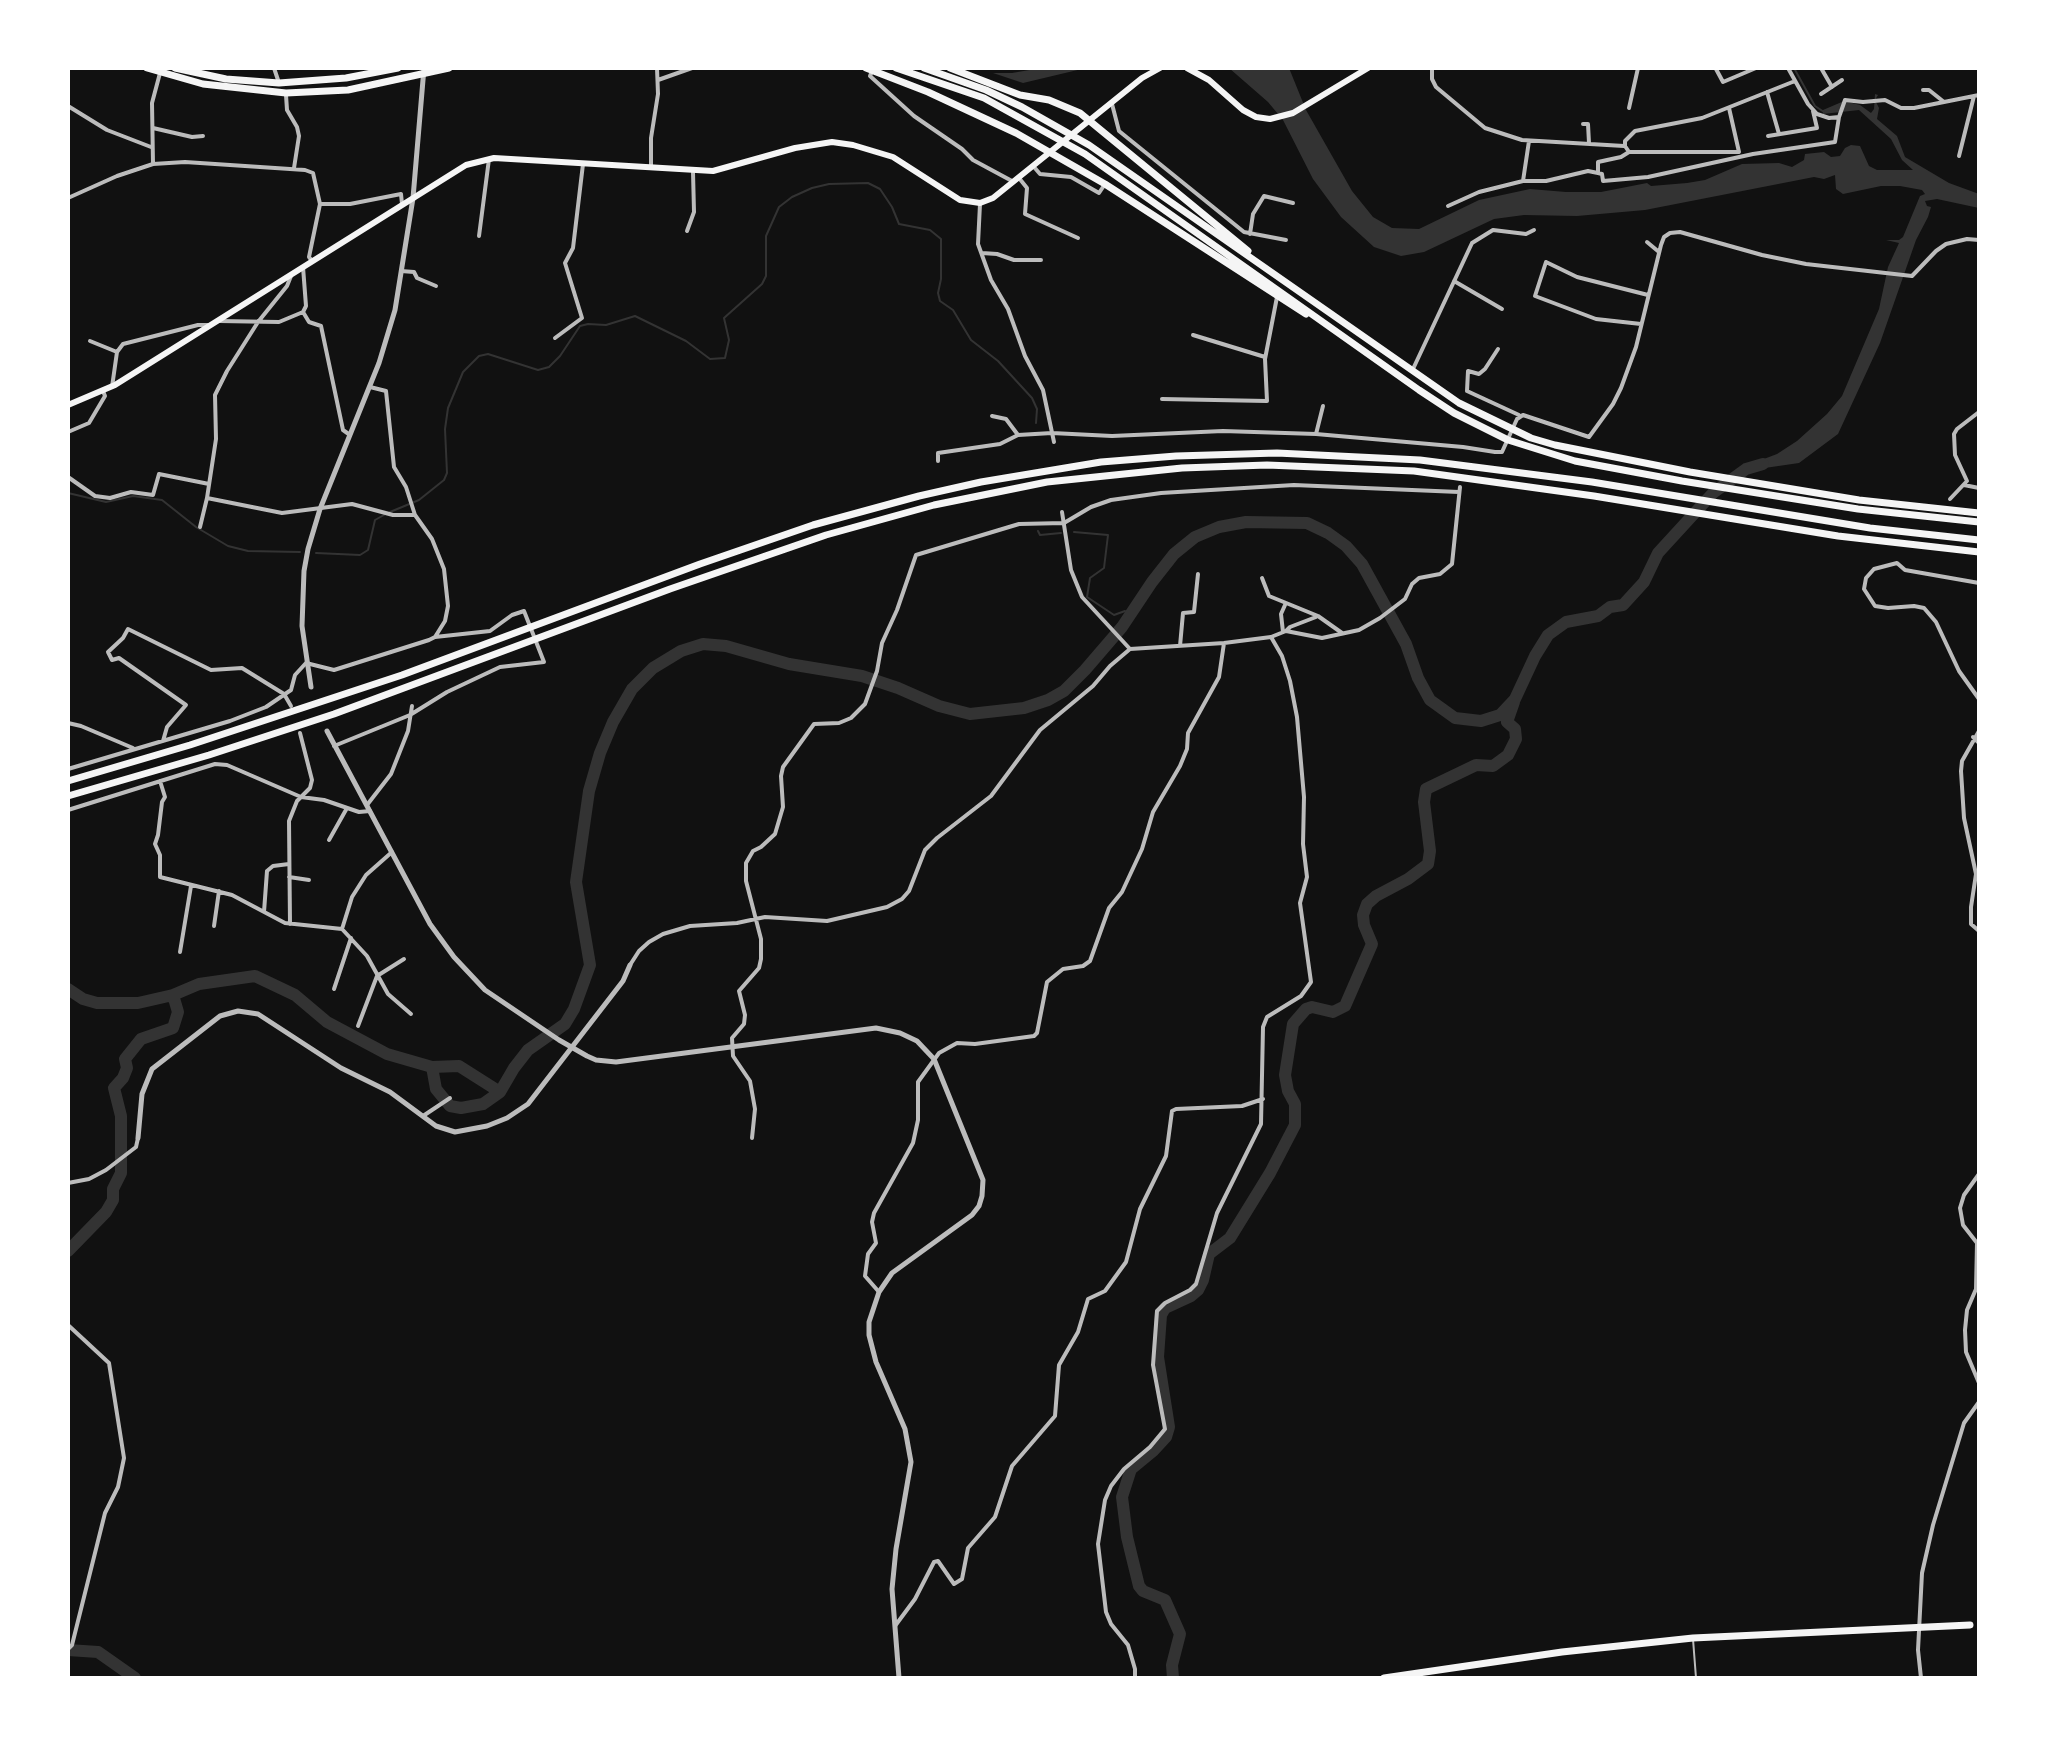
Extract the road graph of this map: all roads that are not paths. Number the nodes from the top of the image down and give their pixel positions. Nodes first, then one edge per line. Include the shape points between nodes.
1 (147, 68) edge
2 (175, 68) edge
3 (274, 68) edge
4 (398, 68) edge
5 (449, 68) edge
6 (657, 68) edge
7 (692, 68) edge
8 (896, 68) edge
9 (924, 68) edge
10 (950, 68) edge
11 (1160, 68) edge
12 (1187, 68) edge
13 (1368, 68) edge
14 (1432, 68) edge
15 (1638, 68) edge
16 (1756, 68) edge
17 (1788, 68) edge
18 (1821, 68) edge
19 (869, 69) edge
20 (1716, 69) edge
21 (424, 70) edge
22 (1737, 71) edge
23 (160, 73) junction
24 (658, 80) junction
25 (1842, 80) dead end
26 (1796, 81) junction
27 (279, 83) junction
28 (1832, 87) junction
29 (1923, 90) dead end
30 (1767, 92) junction
31 (286, 93) junction
32 (1821, 94) dead end
33 (1977, 96) edge
34 (1944, 103) junction
35 (1112, 104) junction
36 (68, 106) edge
37 (1629, 108) dead end
38 (1729, 108) junction
39 (1812, 109) junction
40 (1839, 117) junction
41 (1091, 120) junction
42 (1583, 124) dead end
43 (153, 128) junction
44 (1779, 134) junction
45 (203, 136) dead end
46 (1768, 136) dead end
47 (1529, 140) junction
48 (1589, 143) junction
49 (1625, 146) junction
50 (151, 147) junction
51 (1087, 150) junction
52 (1629, 152) junction
53 (1739, 152) junction
54 (1051, 154) junction
55 (1747, 156) junction
56 (1959, 156) dead end
57 (489, 159) junction
58 (153, 164) junction
59 (583, 164) junction
60 (1034, 167) junction
61 (294, 168) junction
62 (651, 169) junction
63 (693, 172) junction
64 (1598, 173) junction
65 (1017, 180) junction
66 (1523, 181) junction
67 (1105, 184) junction
68 (68, 198) edge
69 (413, 198) junction
70 (980, 203) junction
71 (1293, 203) dead end
72 (320, 204) junction
73 (402, 204) junction
74 (1448, 206) dead end
75 (1534, 230) dead end
76 (687, 231) dead end
77 (1250, 234) junction
78 (479, 236) dead end
79 (1078, 238) dead end
80 (1286, 240) dead end
81 (1979, 240) edge
82 (1647, 242) dead end
83 (1659, 252) junction
84 (982, 253) junction
85 (1041, 260) dead end
86 (312, 261) junction
87 (303, 267) junction
88 (1267, 269) junction
89 (401, 271) junction
90 (291, 276) junction
91 (1454, 281) junction
92 (436, 286) dead end
93 (1648, 295) junction
94 (1277, 296) junction
95 (1502, 309) dead end
96 (303, 312) junction
97 (258, 322) junction
98 (214, 323) junction
99 (1641, 324) junction
100 (1336, 330) junction
101 (1193, 335) dead end
102 (555, 338) dead end
103 (90, 341) dead end
104 (1498, 349) dead end
105 (117, 352) junction
106 (1265, 357) junction
107 (1412, 371) junction
108 (112, 387) junction
109 (370, 387) junction
110 (103, 391) junction
111 (1162, 399) dead end
112 (68, 405) edge
113 (1323, 406) dead end
114 (1979, 412) edge
115 (1519, 415) junction
116 (992, 416) dead end
117 (1512, 429) junction
118 (68, 432) edge
119 (1052, 433) junction
120 (1316, 434) junction
121 (350, 435) junction
122 (1018, 435) junction
123 (1508, 440) junction
124 (1054, 442) dead end
125 (938, 461) dead end
126 (68, 477) edge
127 (209, 484) junction
128 (1964, 485) junction
129 (1979, 488) edge
130 (207, 498) junction
131 (1950, 499) dead end
132 (320, 509) junction
133 (1062, 512) dead end
134 (1979, 513) edge
135 (415, 515) junction
136 (1979, 522) edge
137 (1064, 523) junction
138 (200, 527) dead end
139 (1979, 540) edge
140 (1979, 552) edge
141 (1198, 574) dead end
142 (1262, 578) dead end
143 (1979, 583) edge
144 (1285, 605) junction
145 (1318, 616) junction
146 (1284, 632) junction
147 (1343, 633) junction
148 (435, 637) junction
149 (1271, 637) junction
150 (1224, 643) junction
151 (1180, 646) junction
152 (1130, 649) junction
153 (393, 651) junction
154 (397, 661) dead end
155 (306, 663) junction
156 (311, 687) dead end
157 (284, 694) junction
158 (1979, 699) edge
159 (291, 706) dead end
160 (412, 706) dead end
161 (410, 715) junction
162 (68, 723) edge
163 (327, 731) dead end
164 (1979, 731) edge
165 (300, 733) dead end
166 (1973, 737) junction
167 (163, 741) junction
168 (1979, 743) edge
169 (334, 746) junction
170 (136, 749) junction
171 (68, 769) edge
172 (68, 781) edge
173 (160, 781) junction
174 (68, 796) edge
175 (301, 797) junction
176 (347, 808) junction
177 (369, 808) junction
178 (68, 810) edge
179 (329, 840) dead end
180 (392, 852) junction
181 (289, 864) junction
182 (289, 877) junction
183 (309, 880) dead end
184 (191, 886) junction
185 (219, 891) junction
186 (264, 912) junction
187 (755, 918) junction
188 (290, 924) junction
189 (214, 926) dead end
190 (342, 929) junction
191 (1979, 931) edge
192 (351, 938) junction
193 (180, 952) dead end
194 (404, 959) dead end
195 (630, 965) joint
196 (377, 976) junction
197 (334, 989) dead end
198 (411, 1014) dead end
199 (358, 1026) dead end
200 (570, 1046) junction
201 (934, 1059) junction
202 (450, 1098) dead end
203 (1263, 1099) junction
204 (421, 1117) junction
205 (138, 1138) joint
206 (752, 1138) dead end
207 (1979, 1147) edge
208 (1979, 1172) edge
209 (68, 1183) edge
210 (879, 1292) junction
211 (68, 1325) edge
212 (1979, 1383) edge
213 (1979, 1402) edge
214 (1970, 1625) dead end
215 (895, 1627) junction
216 (1693, 1638) junction
217 (70, 1647) edge
218 (899, 1678) edge
219 (1135, 1678) edge
220 (1384, 1678) edge
221 (1696, 1678) edge
222 (1921, 1678) edge

1 - 23 highway
2 - 27 highway
3 - 27 street
4 - 27 highway
5 - 21 highway
6 - 24 street
7 - 24 street
8 - 51 highway via 984,98
9 - 51 highway via 986,90 1056,126
10 - 41 highway via 1020,95 1049,100
11 - 35 main road
12 - 13 main road via 1243,110 1270,119 1293,113
14 - 47 street via 1436,87 1474,121
15 - 37 street
16 - 22 street
17 - 26 street
18 - 28 street
19 - 54 highway via 972,111
19 - 65 street via 870,76 914,116 973,160
20 - 22 street via 1723,82
21 - 31 highway via 348,90
21 - 69 street
23 - 31 highway via 227,89
23 - 43 street via 152,103
24 - 62 street
25 - 28 street
26 - 30 street
26 - 39 street
28 - 32 street
29 - 34 street
30 - 38 street
30 - 44 street
31 - 61 street via 299,136
33 - 34 street
33 - 56 street
34 - 40 street via 1901,108 1885,100 1845,100
35 - 41 main road
35 - 77 street via 1119,131
36 - 50 street via 107,130
38 - 49 street via 1635,131
38 - 53 street
39 - 40 street via 1822,117
39 - 44 street via 1817,128
40 - 55 street via 1835,142
41 - 54 main road
41 - 88 highway
42 - 48 street via 1588,124
43 - 45 street
43 - 50 street
44 - 46 street
47 - 48 street
47 - 66 street
48 - 49 street
49 - 52 street
50 - 58 street
51 - 88 highway
51 - 100 highway
52 - 53 street
52 - 64 street via 1598,162
53 - 55 street
54 - 60 main road
54 - 67 highway
55 - 64 street via 1648,177 1603,181
57 - 59 main road
57 - 69 main road via 460,168
57 - 78 street
58 - 61 street
58 - 68 street
59 - 62 main road
59 - 102 street via 573,248 565,263 582,318
60 - 65 main road
60 - 67 street via 1040,174 1071,177 1099,193
61 - 72 street via 313,173
62 - 63 main road
63 - 70 main road via 723,170 832,142 893,157 960,200
63 - 76 street via 694,212
64 - 66 street
65 - 70 main road
65 - 79 street via 1027,188 1025,214
66 - 74 street
67 - 94 highway
69 - 73 main road
69 - 89 street
70 - 84 street
71 - 77 street via 1264,196 1253,214
72 - 73 street via 401,194
72 - 86 street
73 - 86 main road
75 - 91 street via 1493,230 1472,243
77 - 80 street
81 - 83 street via 1946,244 1915,274 1907,275 1762,255 1680,232 1664,237
82 - 83 street
83 - 93 street
84 - 85 street
84 - 119 street via 1043,390
86 - 87 main road
87 - 90 main road
87 - 96 street
88 - 107 highway
89 - 92 street via 414,272
89 - 109 street via 390,330
90 - 97 street
90 - 98 main road
91 - 95 street
91 - 107 street
93 - 99 street
93 - 99 street via 1577,277 1546,262 1535,296 1596,319
94 - 100 highway
94 - 106 street
96 - 97 street via 279,322
96 - 121 street via 309,322 321,326 343,430
97 - 98 street
97 - 127 street via 215,395
98 - 105 street via 132,340
98 - 108 main road
99 - 115 street via 1621,388 1589,437
100 - 123 highway via 1454,413
101 - 106 street
103 - 105 street
104 - 115 street via 1479,374 1468,371 1467,391
105 - 108 street
106 - 111 street via 1267,401
107 - 117 highway via 1459,403
108 - 110 main road
109 - 121 street
109 - 135 street via 386,391 394,467
110 - 112 main road
110 - 118 street via 89,423
113 - 120 street
114 - 128 street via 1954,434 1955,455 1967,477
115 - 117 street
116 - 122 street via 1006,419
117 - 123 street
117 - 134 highway via 1555,445 1690,472
119 - 120 street
119 - 122 street
119 - 124 street
120 - 123 street via 1502,452
121 - 132 street
122 - 125 street via 1000,444 938,453
123 - 136 highway via 1575,461 1682,481
126 - 127 street via 95,496 110,498 131,492 153,495 159,474
127 - 130 street
128 - 129 street
128 - 131 street
130 - 132 street via 282,513
130 - 138 street
132 - 135 street via 352,504
132 - 155 street via 304,571
133 - 137 street
135 - 148 street via 444,569 448,606
137 - 147 street via 1111,500 1211,488 1460,490 1452,564 1440,574 1419,578 1405,599 1380,618
137 - 152 street via 1075,583 1087,606
137 - 187 street via 1019,524 916,555 865,704 839,723 814,724 783,767 778,825 746,863
139 - 172 highway via 1773,514 1486,468 1358,455 1176,456 1044,470 813,525 402,675
140 - 174 highway via 1886,543 1414,471 1267,465 1116,473 1002,490 811,539 334,714
141 - 151 street via 1194,612 1183,613
142 - 144 street via 1269,596
143 - 158 street via 1905,570 1897,562 1879,566 1865,584 1875,606 1924,608
144 - 145 street
144 - 146 street
145 - 146 street
145 - 147 street
146 - 147 street via 1322,638
146 - 149 street
148 - 153 street
148 - 161 street via 490,631 524,611 544,662 500,667
149 - 150 street
149 - 203 street via 1282,656 1297,717 1307,877 1300,903 1311,982 1301,996 1267,1017
150 - 151 street
150 - 201 street via 1219,677 1188,733 1187,749 1153,812 1122,892 1109,908 1090,961 1063,969 1047,982 1034,1036 957,1043
151 - 152 street
152 - 187 street via 1046,722 991,796 925,850 902,899 827,921
153 - 154 street
153 - 155 street via 334,670
155 - 156 street
155 - 157 street
157 - 159 street
157 - 167 street via 230,721
157 - 167 street via 242,668 211,670 128,629 108,652 112,660 119,658 186,705 167,727
160 - 161 street
161 - 169 street
161 - 177 street via 391,774
162 - 170 street
163 - 169 street
164 - 166 street
165 - 175 street via 312,780
166 - 168 street
166 - 191 street via 1961,771 1976,874 1971,924
167 - 170 street
169 - 177 street
170 - 171 street
173 - 175 street via 227,765
173 - 178 street
173 - 184 street via 165,797 155,844 160,877
175 - 176 street
175 - 181 street via 289,821
176 - 177 street
176 - 179 street
177 - 180 street
180 - 190 street via 366,875
180 - 200 street via 454,957 485,990
181 - 182 street
181 - 186 street via 267,871
182 - 183 street
182 - 188 street
184 - 185 street
184 - 193 street
185 - 186 street
185 - 189 street
186 - 188 street
187 - 195 street via 663,934 639,951
187 - 206 street via 760,964 739,991 744,1024 732,1038 733,1056 750,1081 755,1109
188 - 190 street
190 - 192 street
192 - 196 street
192 - 197 street
194 - 196 street
195 - 200 street
196 - 198 street via 393,1000
196 - 199 street
200 - 201 street via 596,1060 616,1062 876,1028 917,1041
200 - 204 street via 528,1104 507,1118 455,1132
201 - 210 street via 918,1082 913,1143 874,1213 876,1243 868,1254 865,1276
201 - 210 street via 983,1180 982,1196 972,1215 892,1273
202 - 204 street
203 - 215 street via 1242,1106 1172,1111 1166,1156 1140,1209 1126,1262 1105,1291 1088,1299 1078,1332 1059,1365 1055,1416 1012,1466 995,1517 968,1548 962,1579 954,1584 934,1562
203 - 219 street via 1261,1124 1217,1213 1196,1284 1157,1311 1153,1365 1165,1429 1124,1469 1105,1500 1098,1544 1106,1612 1128,1645
204 - 205 street via 390,1092 341,1068 258,1014 238,1011 220,1016 152,1069 142,1094
205 - 209 street via 136,1147 106,1170
207 - 208 street
208 - 212 street via 1960,1208 1963,1225 1977,1243 1976,1289 1965,1330 1966,1352
210 - 215 street via 869,1335 905,1429 911,1462 893,1568
211 - 217 street via 109,1363 124,1458
213 - 222 street via 1964,1423 1922,1573
214 - 216 highway
215 - 218 street
216 - 220 highway
216 - 221 lane

